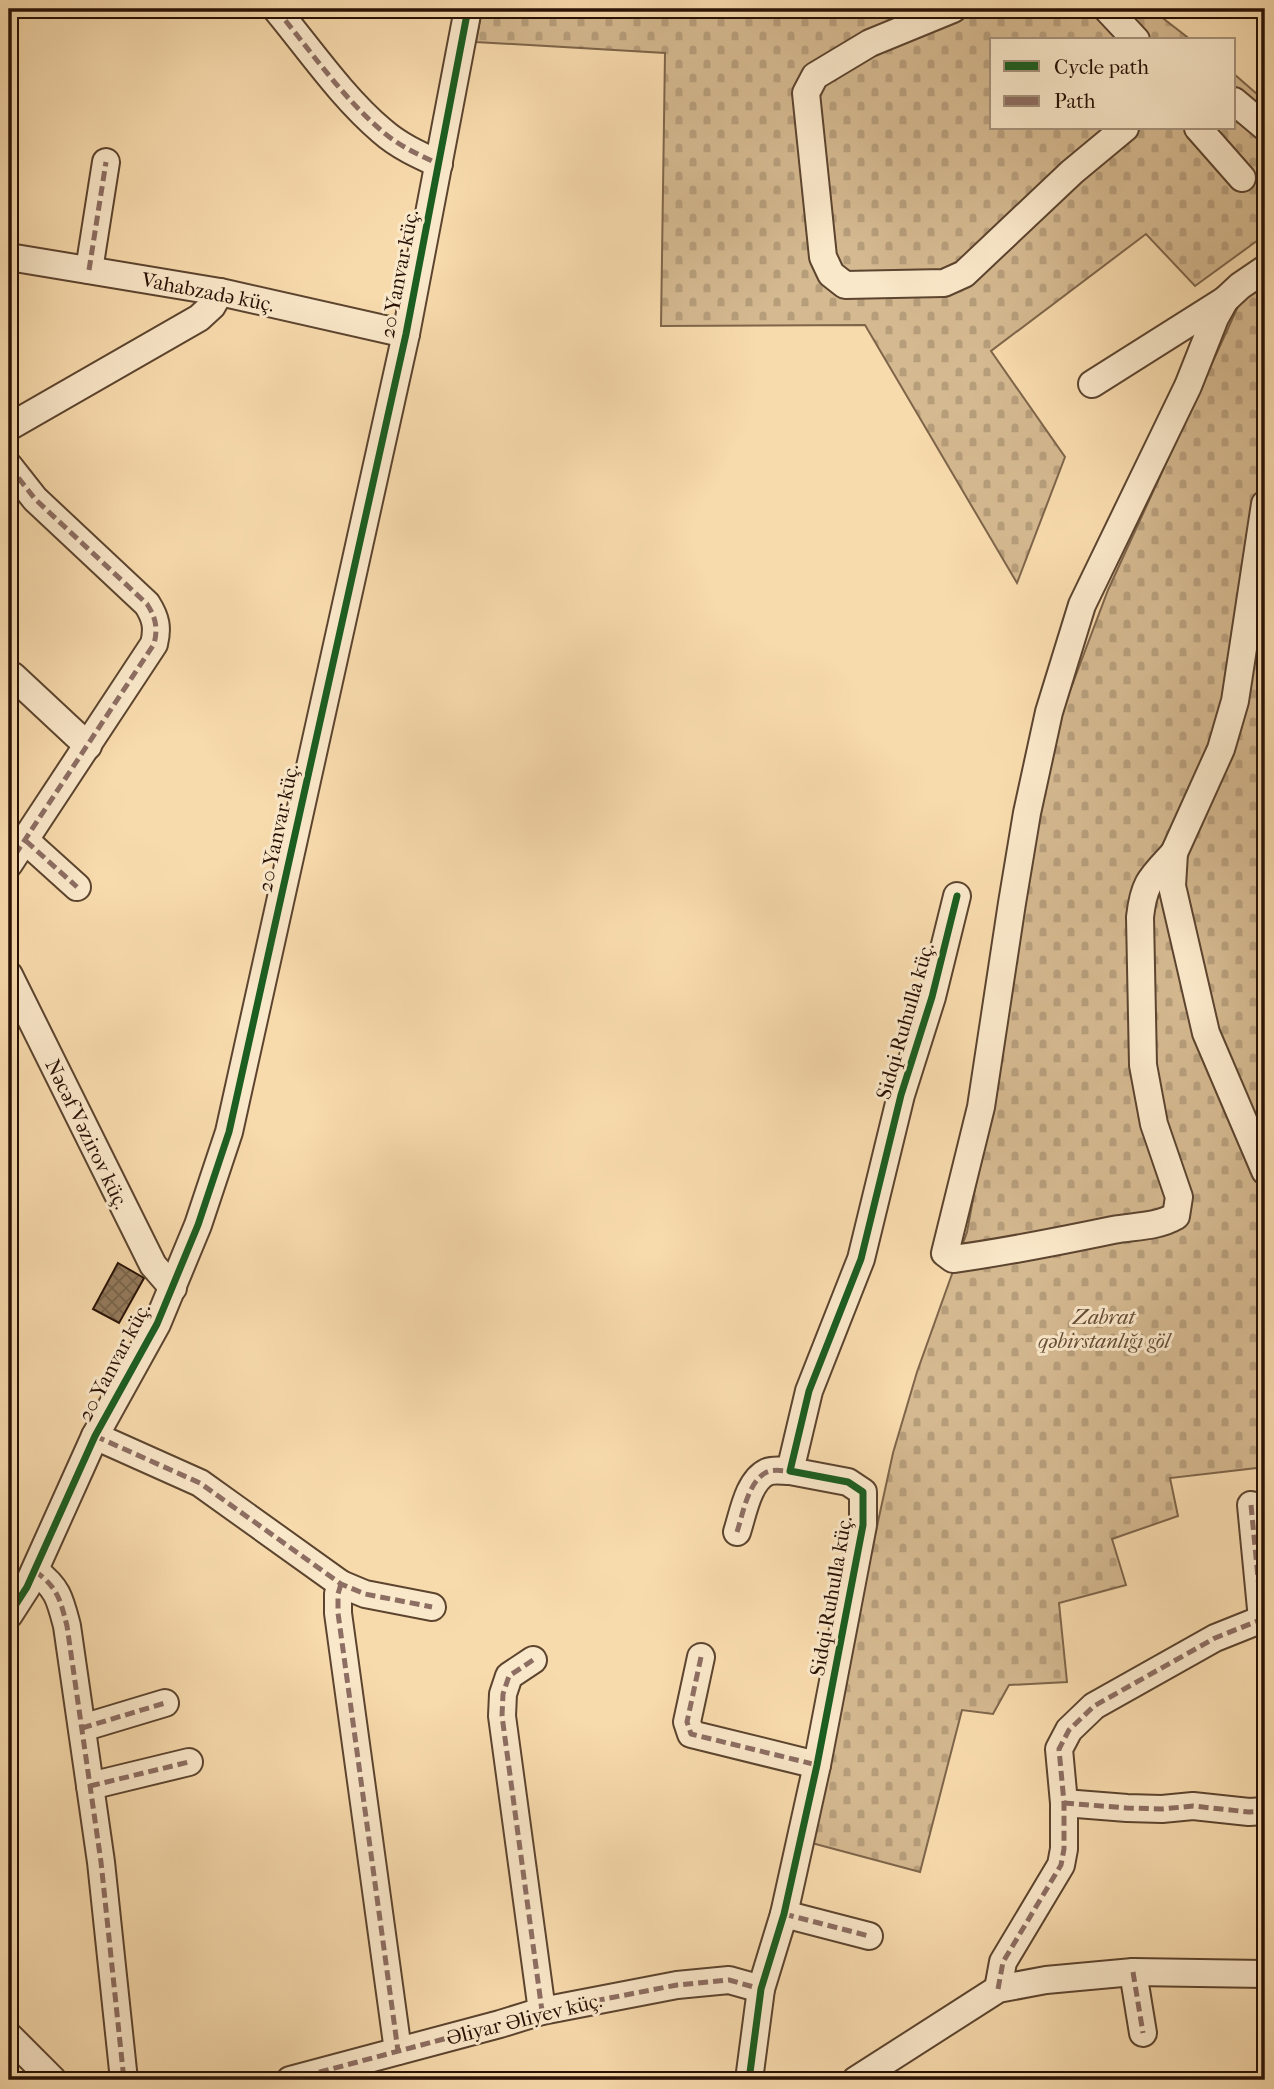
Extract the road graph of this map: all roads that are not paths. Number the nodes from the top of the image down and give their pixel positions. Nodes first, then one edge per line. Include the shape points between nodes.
1 (276, 9) edge
2 (468, 9) edge
3 (953, 9) edge
4 (1107, 9) edge
5 (1134, 38) edge
6 (1236, 103) edge
7 (1265, 127) edge
8 (1123, 130) edge
9 (1201, 130) edge
10 (106, 162) dead end
11 (439, 164) junction
12 (1242, 178) dead end
13 (9, 257) edge
14 (1265, 269) edge
15 (89, 270) junction
16 (220, 292) junction
17 (1225, 300) junction
18 (406, 334) junction
19 (1092, 384) dead end
20 (9, 427) edge
21 (9, 466) edge
22 (1265, 505) edge
23 (13, 676) dead end
24 (88, 746) junction
25 (26, 841) junction
26 (1174, 853) junction
27 (9, 864) edge
28 (77, 887) dead end
29 (957, 896) dead end
30 (9, 975) edge
31 (1265, 1171) edge
32 (173, 1287) junction
33 (95, 1436) junction
34 (790, 1471) junction
35 (1251, 1505) dead end
36 (737, 1532) dead end
37 (35, 1571) junction
38 (341, 1584) junction
39 (432, 1607) dead end
40 (9, 1615) edge
41 (1264, 1618) edge
42 (701, 1657) dead end
43 (533, 1660) dead end
44 (165, 1703) dead end
45 (82, 1728) junction
46 (189, 1762) dead end
47 (817, 1765) junction
48 (90, 1786) junction
49 (1064, 1803) junction
50 (1265, 1811) edge
51 (784, 1914) junction
52 (869, 1936) dead end
53 (1133, 1972) junction
54 (1265, 1974) edge
55 (761, 1989) junction
56 (998, 1989) junction
57 (542, 2011) junction
58 (1143, 2033) dead end
59 (9, 2036) edge
60 (398, 2050) junction
61 (53, 2080) edge
62 (124, 2080) edge
63 (290, 2080) edge
64 (750, 2080) edge
65 (856, 2080) edge

1 - 11 street via 383,132
2 - 11 street, 20 Yanvar küç.
3 - 8 street via 870,43 816,76 806,93 823,257 831,274 845,285 944,283 964,274
4 - 5 street
6 - 7 street
9 - 12 street
10 - 15 street
11 - 18 street, 20 Yanvar küç.
13 - 15 street, Vahabzadə küç.
14 - 17 street
15 - 16 street, Vahabzadə küç.
16 - 18 street, Vahabzadə küç.
16 - 20 street via 199,318
17 - 19 street
17 - 26 street via 1082,606 1049,712 1014,890 981,1107 945,1253 954,1259 1163,1223 1176,1216 1179,1197 1154,1124 1143,1065 1140,917 1143,893
18 - 32 street, 20 Yanvar küç. via 229,1132
21 - 24 street via 35,499 147,604 155,617 154,644
22 - 26 street via 1235,701 1221,749
23 - 24 street
24 - 25 street
25 - 27 street
25 - 28 street
26 - 31 street via 1172,887 1206,1033
29 - 34 street, Sidqi Ruhulla küç. via 861,1259 809,1391
30 - 32 street, Nəcəf Vəzirov küç. via 153,1265
32 - 33 street, 20 Yanvar küç.
33 - 37 street, 20 Yanvar küç.
33 - 38 street via 200,1483
34 - 36 street, Sidqi Ruhulla küç. via 769,1471 760,1477
34 - 47 street, Sidqi Ruhulla küç. via 848,1482 863,1492 865,1505
35 - 41 street
37 - 40 street, 20 Yanvar küç.
37 - 45 street via 59,1596
38 - 39 street via 365,1594
38 - 60 street via 338,1613
41 - 49 street via 1216,1638 1094,1706 1069,1730 1059,1749
42 - 47 street via 687,1722 691,1734
43 - 57 street via 509,1676 502,1716
44 - 45 street
45 - 48 street
46 - 48 street
47 - 51 street, Sidqi Ruhulla küç.
48 - 62 street
49 - 50 street
49 - 56 street via 1061,1865 1003,1962
51 - 52 street
51 - 55 street, Sidqi Ruhulla küç.
53 - 54 street
53 - 56 street
53 - 58 street
55 - 57 street, Əliyar Əliyev küç. via 709,1980
55 - 64 street, Sidqi Ruhulla küç.
56 - 65 street
57 - 60 street, Əliyar Əliyev küç.
59 - 61 street
60 - 63 street, Əliyar Əliyev küç.

